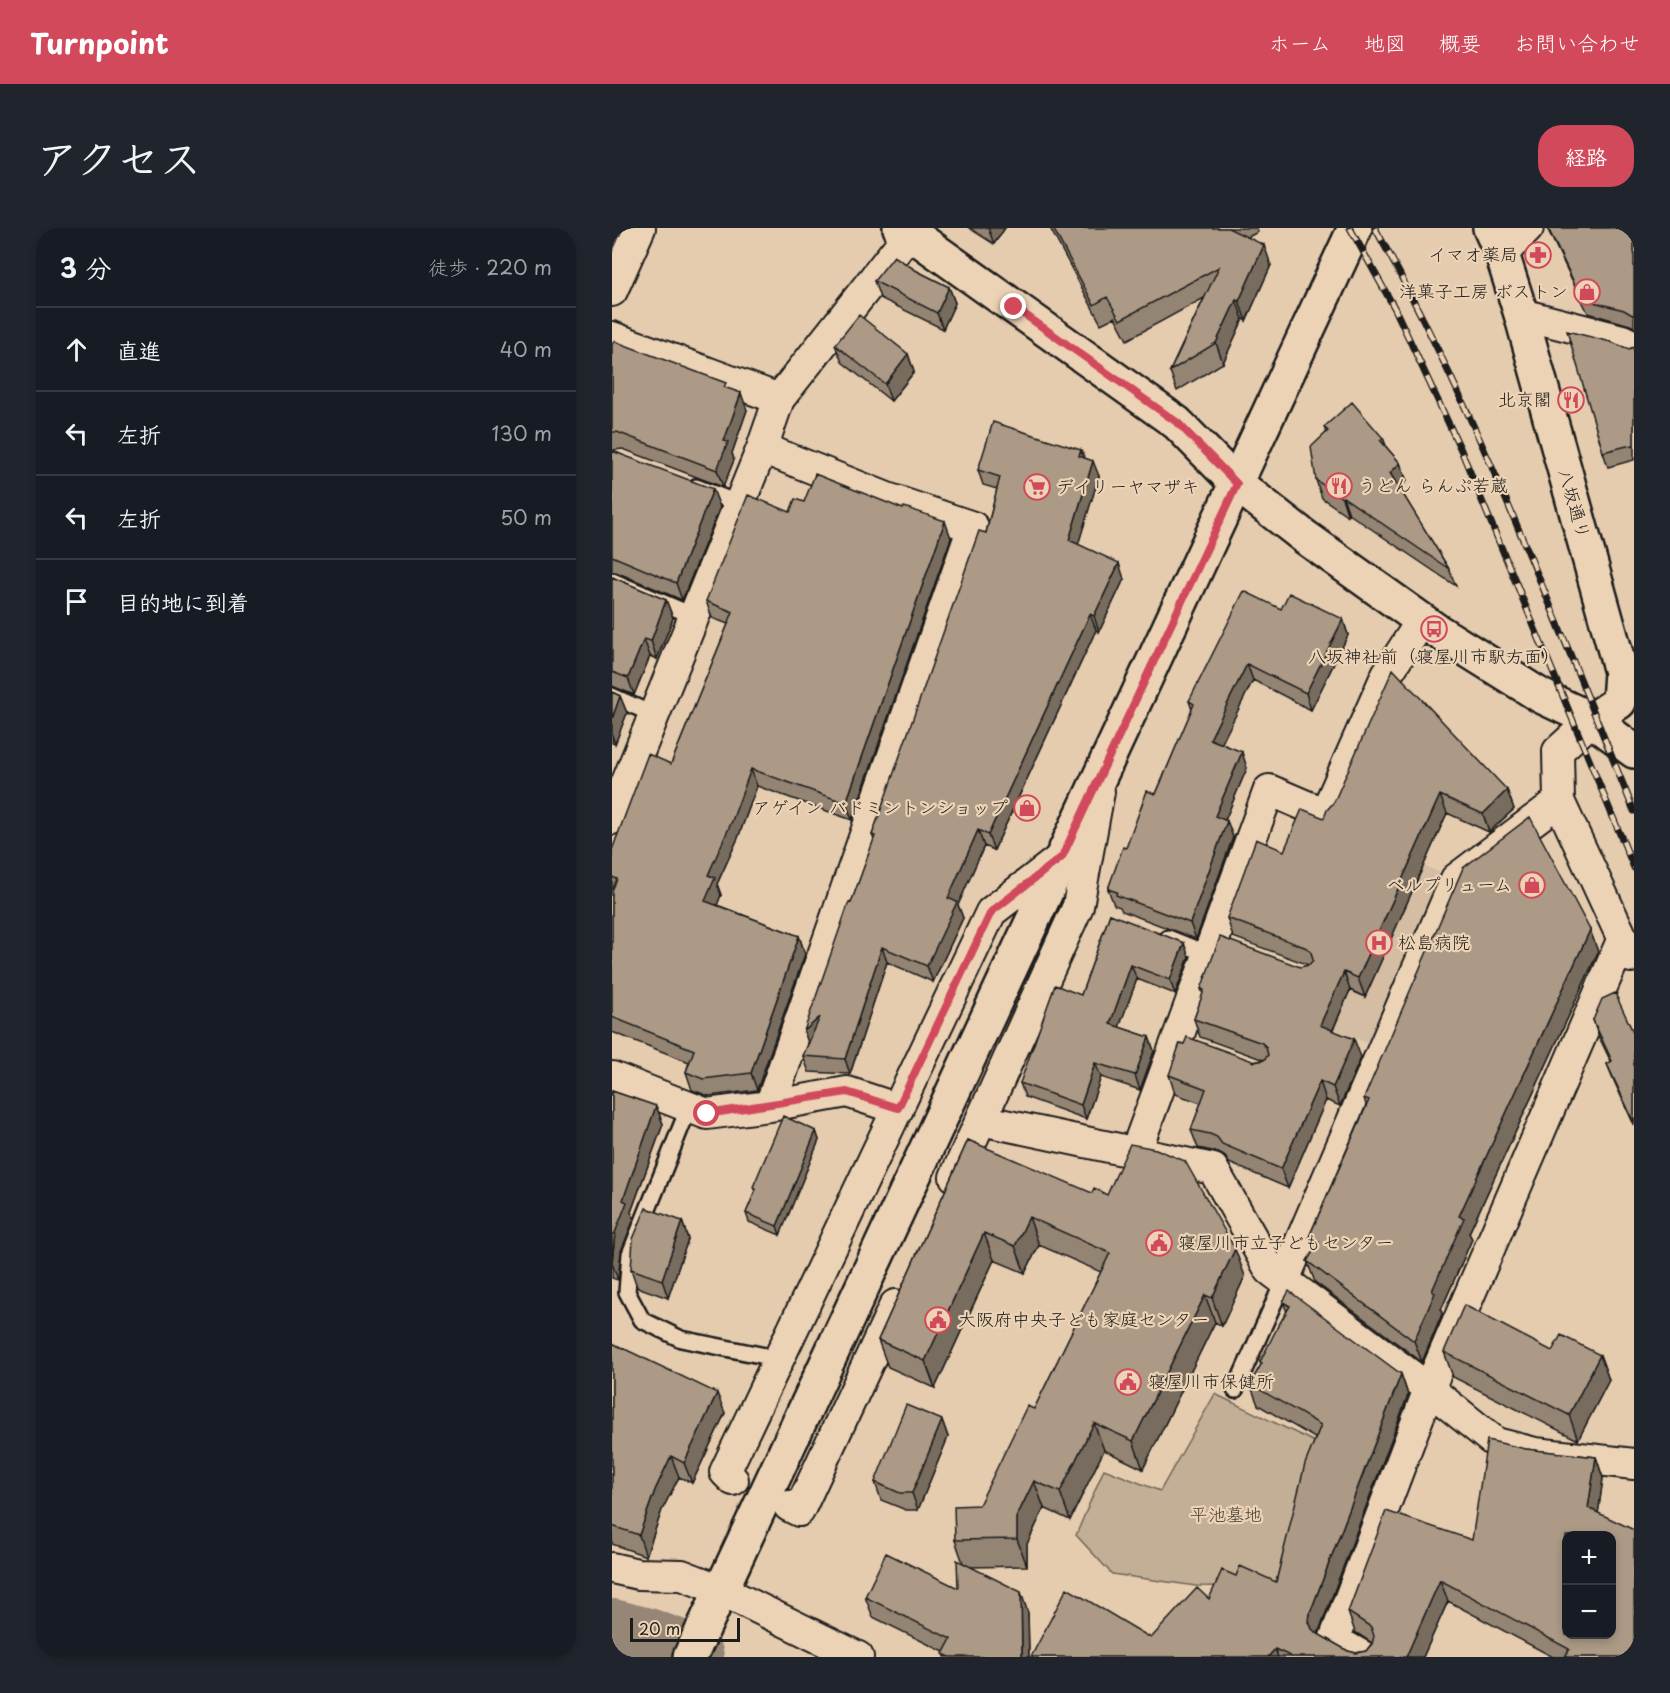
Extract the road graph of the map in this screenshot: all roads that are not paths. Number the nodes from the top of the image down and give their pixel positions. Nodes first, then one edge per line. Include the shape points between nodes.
1 (640, 228) edge
2 (1355, 228) edge
3 (1528, 228) edge
4 (911, 232) edge
5 (1496, 241) edge
6 (612, 291) edge
7 (1521, 314) junction
8 (1630, 334) edge
9 (612, 337) edge
10 (779, 399) junction
11 (762, 448) junction
12 (685, 483) edge
13 (1237, 484) junction
14 (740, 504) junction
15 (612, 581) edge
16 (694, 616) junction
17 (1422, 620) junction
18 (612, 696) edge
19 (654, 715) junction
20 (1592, 720) junction
21 (1634, 751) edge
22 (1103, 768) junction
23 (1558, 801) junction
24 (612, 819) edge
25 (1062, 857) junction
26 (1153, 933) edge
27 (1216, 946) junction
28 (1628, 950) edge
29 (612, 1077) edge
30 (770, 1106) junction
31 (688, 1107) junction
32 (898, 1108) junction
33 (981, 1120) junction
34 (1136, 1151) junction
35 (941, 1207) edge
36 (1284, 1280) junction
37 (906, 1283) edge
38 (780, 1359) junction
39 (1429, 1389) junction
40 (1235, 1390) dead end
41 (1634, 1464) edge
42 (733, 1480) dead end
43 (789, 1506) dead end
44 (612, 1568) edge
45 (715, 1602) junction
46 (690, 1657) edge
47 (858, 1657) edge
48 (1364, 1657) edge

1 - 6 street
2 - 13 street
3 - 5 street
4 - 10 street
4 - 13 street via 1178,423
5 - 7 street, 八坂通り
7 - 8 street
7 - 20 street, 八坂通り via 1621,672 1619,702
9 - 10 street
10 - 11 street
11 - 14 street
11 - 30 street via 887,498 973,526
12 - 14 lane
13 - 17 street
13 - 22 street
14 - 16 street
15 - 16 lane
16 - 19 street
17 - 20 street via 1541,696
17 - 27 street via 1387,674 1325,814 1269,790
18 - 19 lane
19 - 24 street
20 - 21 street
20 - 23 street via 1558,751
22 - 25 street
22 - 33 street via 1078,906
23 - 28 street
23 - 36 street via 1456,879
25 - 32 street via 991,912
25 - 45 street
26 - 27 lane
27 - 34 street via 1183,1041
28 - 39 street
29 - 31 street
30 - 31 street via 707,1114
30 - 32 street via 847,1092
31 - 38 lane via 630,1254 627,1292 642,1320 681,1339
32 - 38 street
33 - 34 street
33 - 35 street
34 - 36 street via 1213,1169 1270,1270
36 - 39 street
36 - 40 lane
37 - 43 street via 799,1511
38 - 42 street via 725,1472
39 - 41 street via 1496,1443 1535,1453
39 - 48 street via 1334,1640
44 - 45 street via 638,1574 682,1575
45 - 46 street
45 - 47 street

